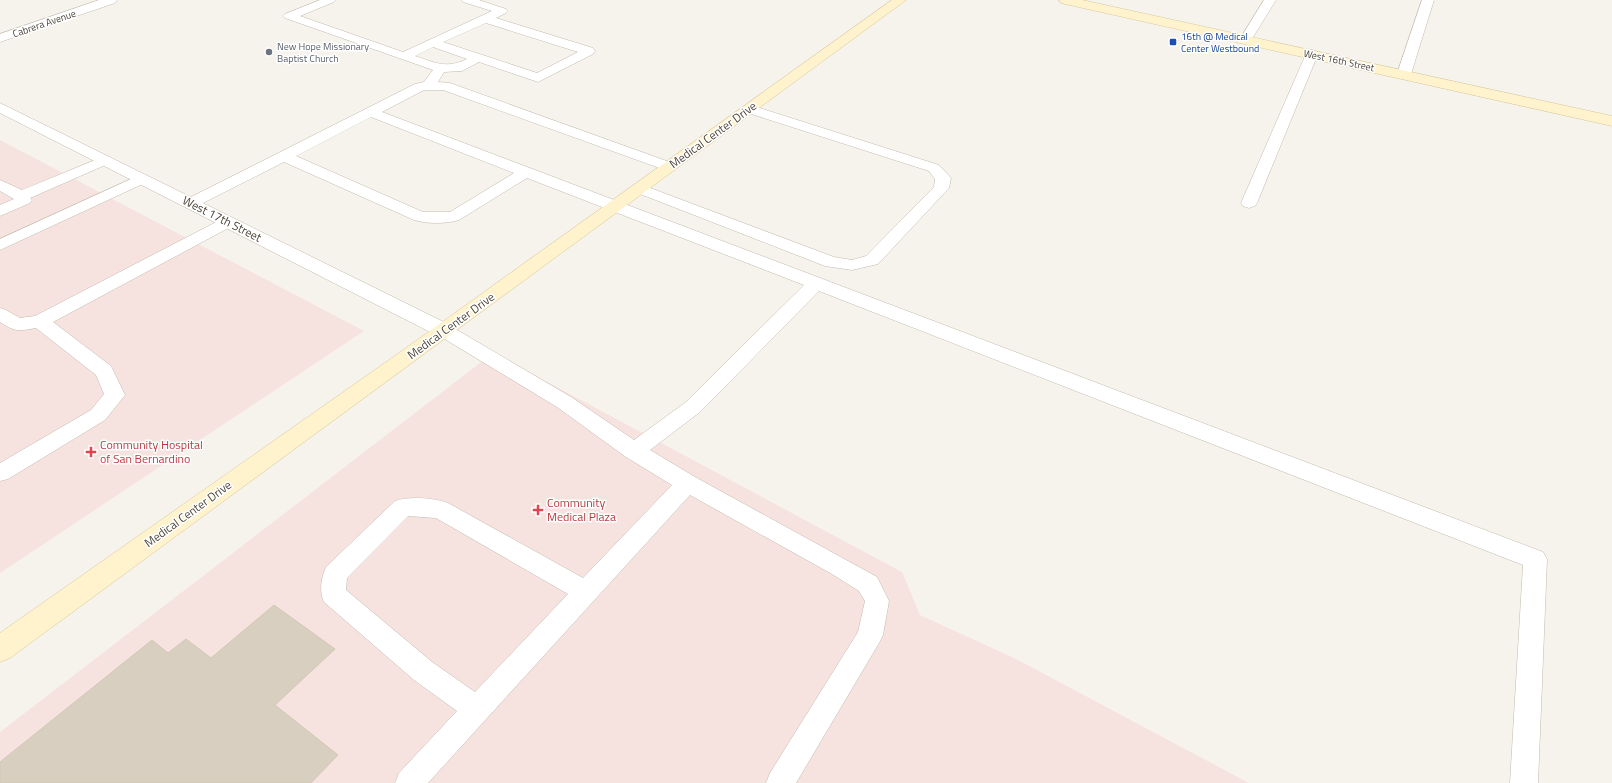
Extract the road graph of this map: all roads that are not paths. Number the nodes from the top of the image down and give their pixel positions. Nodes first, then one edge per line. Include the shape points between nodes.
1 (112, 0) edge
2 (330, 0) edge
3 (467, 0) edge
4 (900, 0) edge
5 (1065, 0) edge
6 (1270, 0) edge
7 (1428, 0) edge
8 (486, 19) junction
9 (0, 38) edge
10 (1246, 39) junction
11 (433, 43) junction
12 (1312, 54) junction
13 (404, 56) junction
14 (478, 58) junction
15 (440, 68) junction
16 (1404, 74) junction
17 (429, 84) junction
18 (0, 107) edge
19 (750, 109) junction
20 (370, 112) junction
21 (1612, 121) edge
22 (284, 156) junction
23 (105, 160) junction
24 (670, 167) junction
25 (526, 172) junction
26 (142, 179) junction
27 (0, 185) edge
28 (640, 188) junction
29 (21, 196) junction
30 (191, 203) junction
31 (1249, 203) dead end
32 (617, 206) junction
33 (0, 211) edge
34 (228, 222) junction
35 (0, 245) edge
36 (816, 283) junction
37 (0, 314) edge
38 (40, 321) junction
39 (445, 331) junction
40 (634, 451) junction
41 (0, 473) edge
42 (687, 484) junction
43 (586, 592) junction
44 (0, 649) edge
45 (477, 708) junction
46 (409, 783) edge
47 (780, 783) edge
48 (1524, 783) edge

1 - 9 street, Cabrera Avenue
2 - 13 lane via 289,16
3 - 8 lane via 502,11
4 - 19 street, Medical Center Drive
5 - 10 street, West 16th Street
6 - 10 lane
7 - 16 street
8 - 11 lane
8 - 14 lane via 589,51 538,78
10 - 12 street, West 16th Street
11 - 13 lane
11 - 14 lane
12 - 16 street, West 16th Street
12 - 31 lane
13 - 15 lane
14 - 15 lane via 458,68
15 - 17 lane
16 - 21 street, West 16th Street
17 - 20 lane
17 - 24 lane via 445,86
18 - 23 street, West 17th Street
19 - 24 street, Medical Center Drive
19 - 28 lane via 934,168 943,178 941,188 872,260 852,265 831,262
20 - 22 lane
20 - 25 lane
22 - 25 lane via 420,217 454,217
22 - 30 lane
23 - 26 street, West 17th Street
23 - 29 lane
24 - 28 street, Medical Center Drive
25 - 32 lane
26 - 30 street, West 17th Street
26 - 35 lane
27 - 29 lane
28 - 32 street, Medical Center Drive
29 - 33 lane via 24,200
30 - 34 street, West 17th Street
32 - 36 lane
32 - 39 street, Medical Center Drive
34 - 38 lane
34 - 39 street, West 17th Street
36 - 40 lane via 693,407
36 - 48 lane via 1535,559
37 - 38 lane via 17,325
38 - 41 lane via 104,371 115,395 98,415
39 - 40 lane via 564,402
39 - 44 street, Medical Center Drive
40 - 42 lane
42 - 43 lane
42 - 47 lane via 868,584 877,601 870,635
43 - 45 lane
43 - 45 lane via 440,509 403,507 335,574 333,594 423,671
45 - 46 lane

